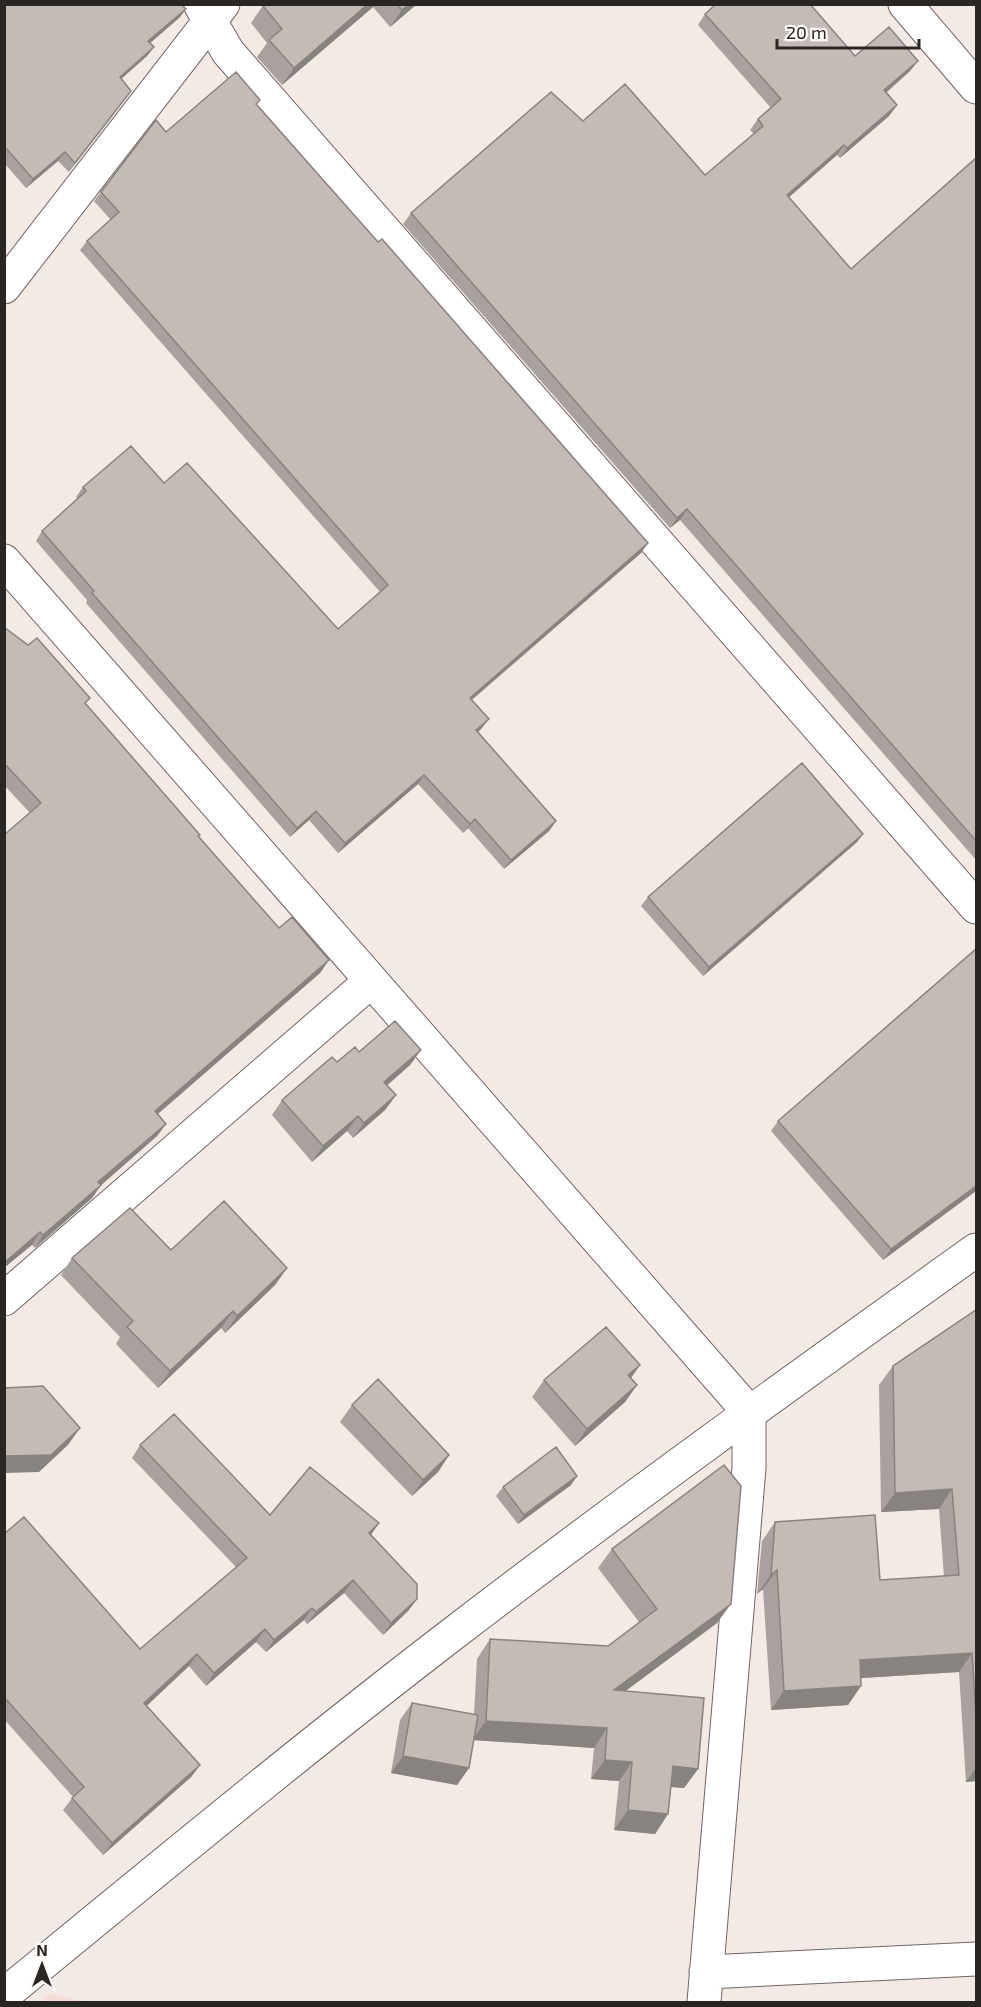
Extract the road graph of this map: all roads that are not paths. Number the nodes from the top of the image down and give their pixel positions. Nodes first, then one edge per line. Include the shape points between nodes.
1 (905, 4) edge
2 (211, 10) edge
3 (976, 87) edge
4 (4, 287) edge
5 (4, 561) edge
6 (976, 907) edge
7 (371, 981) junction
8 (976, 1250) edge
9 (4, 1299) edge
10 (749, 1413) junction
11 (976, 1959) edge
12 (705, 1987) edge
13 (4, 1995) edge

1 - 3 street
2 - 4 street
2 - 6 street via 228,52
5 - 7 street
7 - 9 street
7 - 10 street
8 - 10 street
10 - 12 street via 749,1468
10 - 13 street via 450,1636
11 - 12 street

